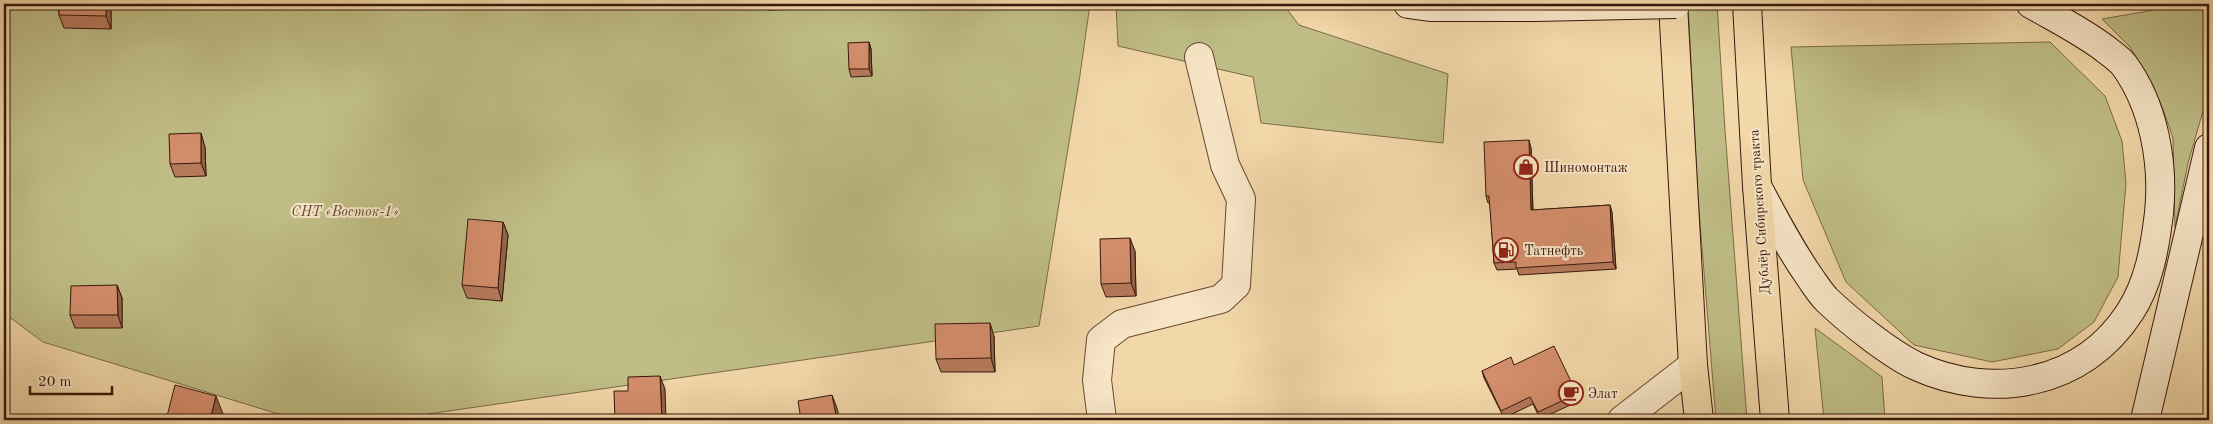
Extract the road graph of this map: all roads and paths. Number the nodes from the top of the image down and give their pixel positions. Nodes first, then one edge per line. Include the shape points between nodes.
1 (1408, 4) edge
2 (1675, 4) edge
3 (1747, 4) edge
4 (2031, 4) edge
5 (1199, 57) dead end
6 (2209, 148) edge
7 (1757, 186) junction
8 (1693, 365) junction
9 (1102, 420) edge
10 (1622, 420) edge
11 (1699, 420) edge
12 (1775, 420) edge
13 (2145, 420) edge

1 - 2 main road, bridge via 1535,8
2 - 8 main road
3 - 7 main road, Дублёр Сибирского тракта
4 - 7 main road via 2090,37 2123,64 2140,94 2160,162 2156,242 2145,281 2131,311 2112,336 2086,360 2023,383 1955,379 1916,366 1870,337 1825,298 1790,250
5 - 9 main road via 1225,165 1242,199 1236,285 1221,299 1122,324 1101,340 1097,380
6 - 13 main road
7 - 12 main road, Дублёр Сибирского тракта
8 - 10 main road
8 - 11 main road

